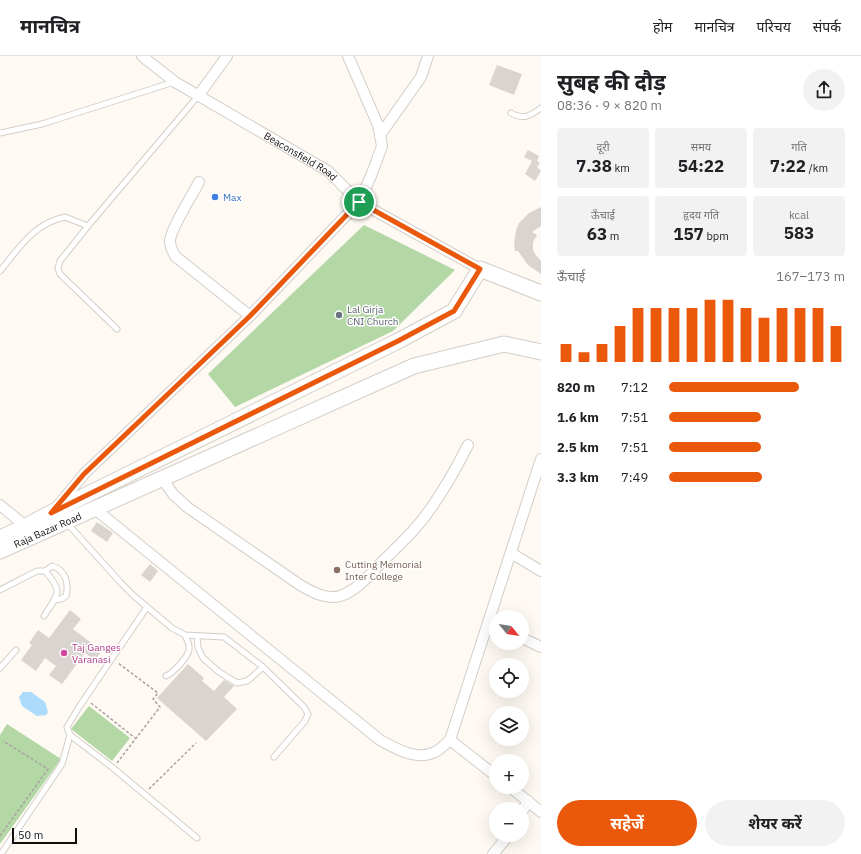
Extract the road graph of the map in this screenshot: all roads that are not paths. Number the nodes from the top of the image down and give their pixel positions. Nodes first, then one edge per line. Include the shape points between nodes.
1 (142, 56) edge
2 (227, 56) edge
3 (348, 56) edge
4 (428, 56) edge
5 (175, 82) junction
6 (198, 96) junction
7 (541, 108) edge
8 (511, 112) dead end
9 (0, 133) edge
10 (380, 135) junction
11 (199, 182) dead end
12 (359, 202) junction
13 (88, 226) junction
14 (480, 269) junction
15 (0, 271) edge
16 (541, 293) edge
17 (250, 316) junction
18 (117, 329) dead end
19 (541, 352) edge
20 (468, 445) dead end
21 (541, 459) edge
22 (162, 478) junction
23 (0, 505) edge
24 (95, 509) junction
25 (58, 520) junction
26 (31, 531) junction
27 (0, 538) edge
28 (0, 551) edge
29 (510, 553) junction
30 (45, 571) junction
31 (541, 571) edge
32 (0, 590) edge
33 (54, 600) junction
34 (146, 607) junction
35 (495, 610) edge
36 (44, 616) dead end
37 (489, 631) edge
38 (185, 635) junction
39 (197, 636) junction
40 (529, 641) edge
41 (541, 646) edge
42 (16, 650) dead end
43 (263, 667) junction
44 (0, 668) edge
45 (166, 676) dead end
46 (70, 735) junction
47 (450, 740) junction
48 (274, 757) dead end
49 (489, 771) edge
50 (519, 794) edge
51 (528, 801) joint
52 (541, 812) edge
53 (197, 838) dead end
54 (503, 842) edge
55 (1, 854) edge
56 (493, 854) edge

1 - 5 street, Beaconsfield Road
2 - 6 street
3 - 10 street
4 - 10 street via 421,77
5 - 6 street, Beaconsfield Road
5 - 9 lane via 42,124
6 - 12 street, Beaconsfield Road via 328,172
6 - 13 lane
7 - 8 lane via 524,117
10 - 12 street via 382,146
11 - 17 street via 176,224 170,241 171,247 175,256
12 - 14 street, Beaconsfield Road
12 - 17 street
13 - 15 lane via 65,217 45,223 34,230
13 - 18 lane via 60,261 58,268 60,274
14 - 16 main road
14 - 25 main road, Raja Bazar Road via 454,311 102,488
17 - 25 street via 84,474
19 - 22 main road, Raja Bazar Road via 504,344 414,366
20 - 22 street via 431,509 365,580 340,596 327,597 300,585 179,501
21 - 29 street
22 - 24 main road, Raja Bazar Road
23 - 26 street
24 - 25 main road, Raja Bazar Road
24 - 47 street via 380,740 401,751 420,756 436,752
25 - 26 main road, Raja Bazar Road
25 - 34 lane
26 - 27 main road, Raja Bazar Road
26 - 28 main road, Raja Bazar Road
29 - 31 street
29 - 35 street
30 - 32 lane via 37,571
30 - 33 lane via 58,588 58,595
30 - 33 lane via 52,566 57,567 66,578 66,596 61,600
33 - 36 lane
34 - 38 lane
34 - 46 lane via 66,727
37 - 47 street
38 - 39 lane
38 - 45 lane via 189,651
39 - 43 lane via 224,637
39 - 43 lane via 198,648 203,658 237,683 246,681
40 - 41 street
42 - 44 lane
43 - 48 lane via 308,714
46 - 53 lane
46 - 55 lane via 62,764
47 - 49 street
50 - 51 street
51 - 52 street
54 - 56 street

